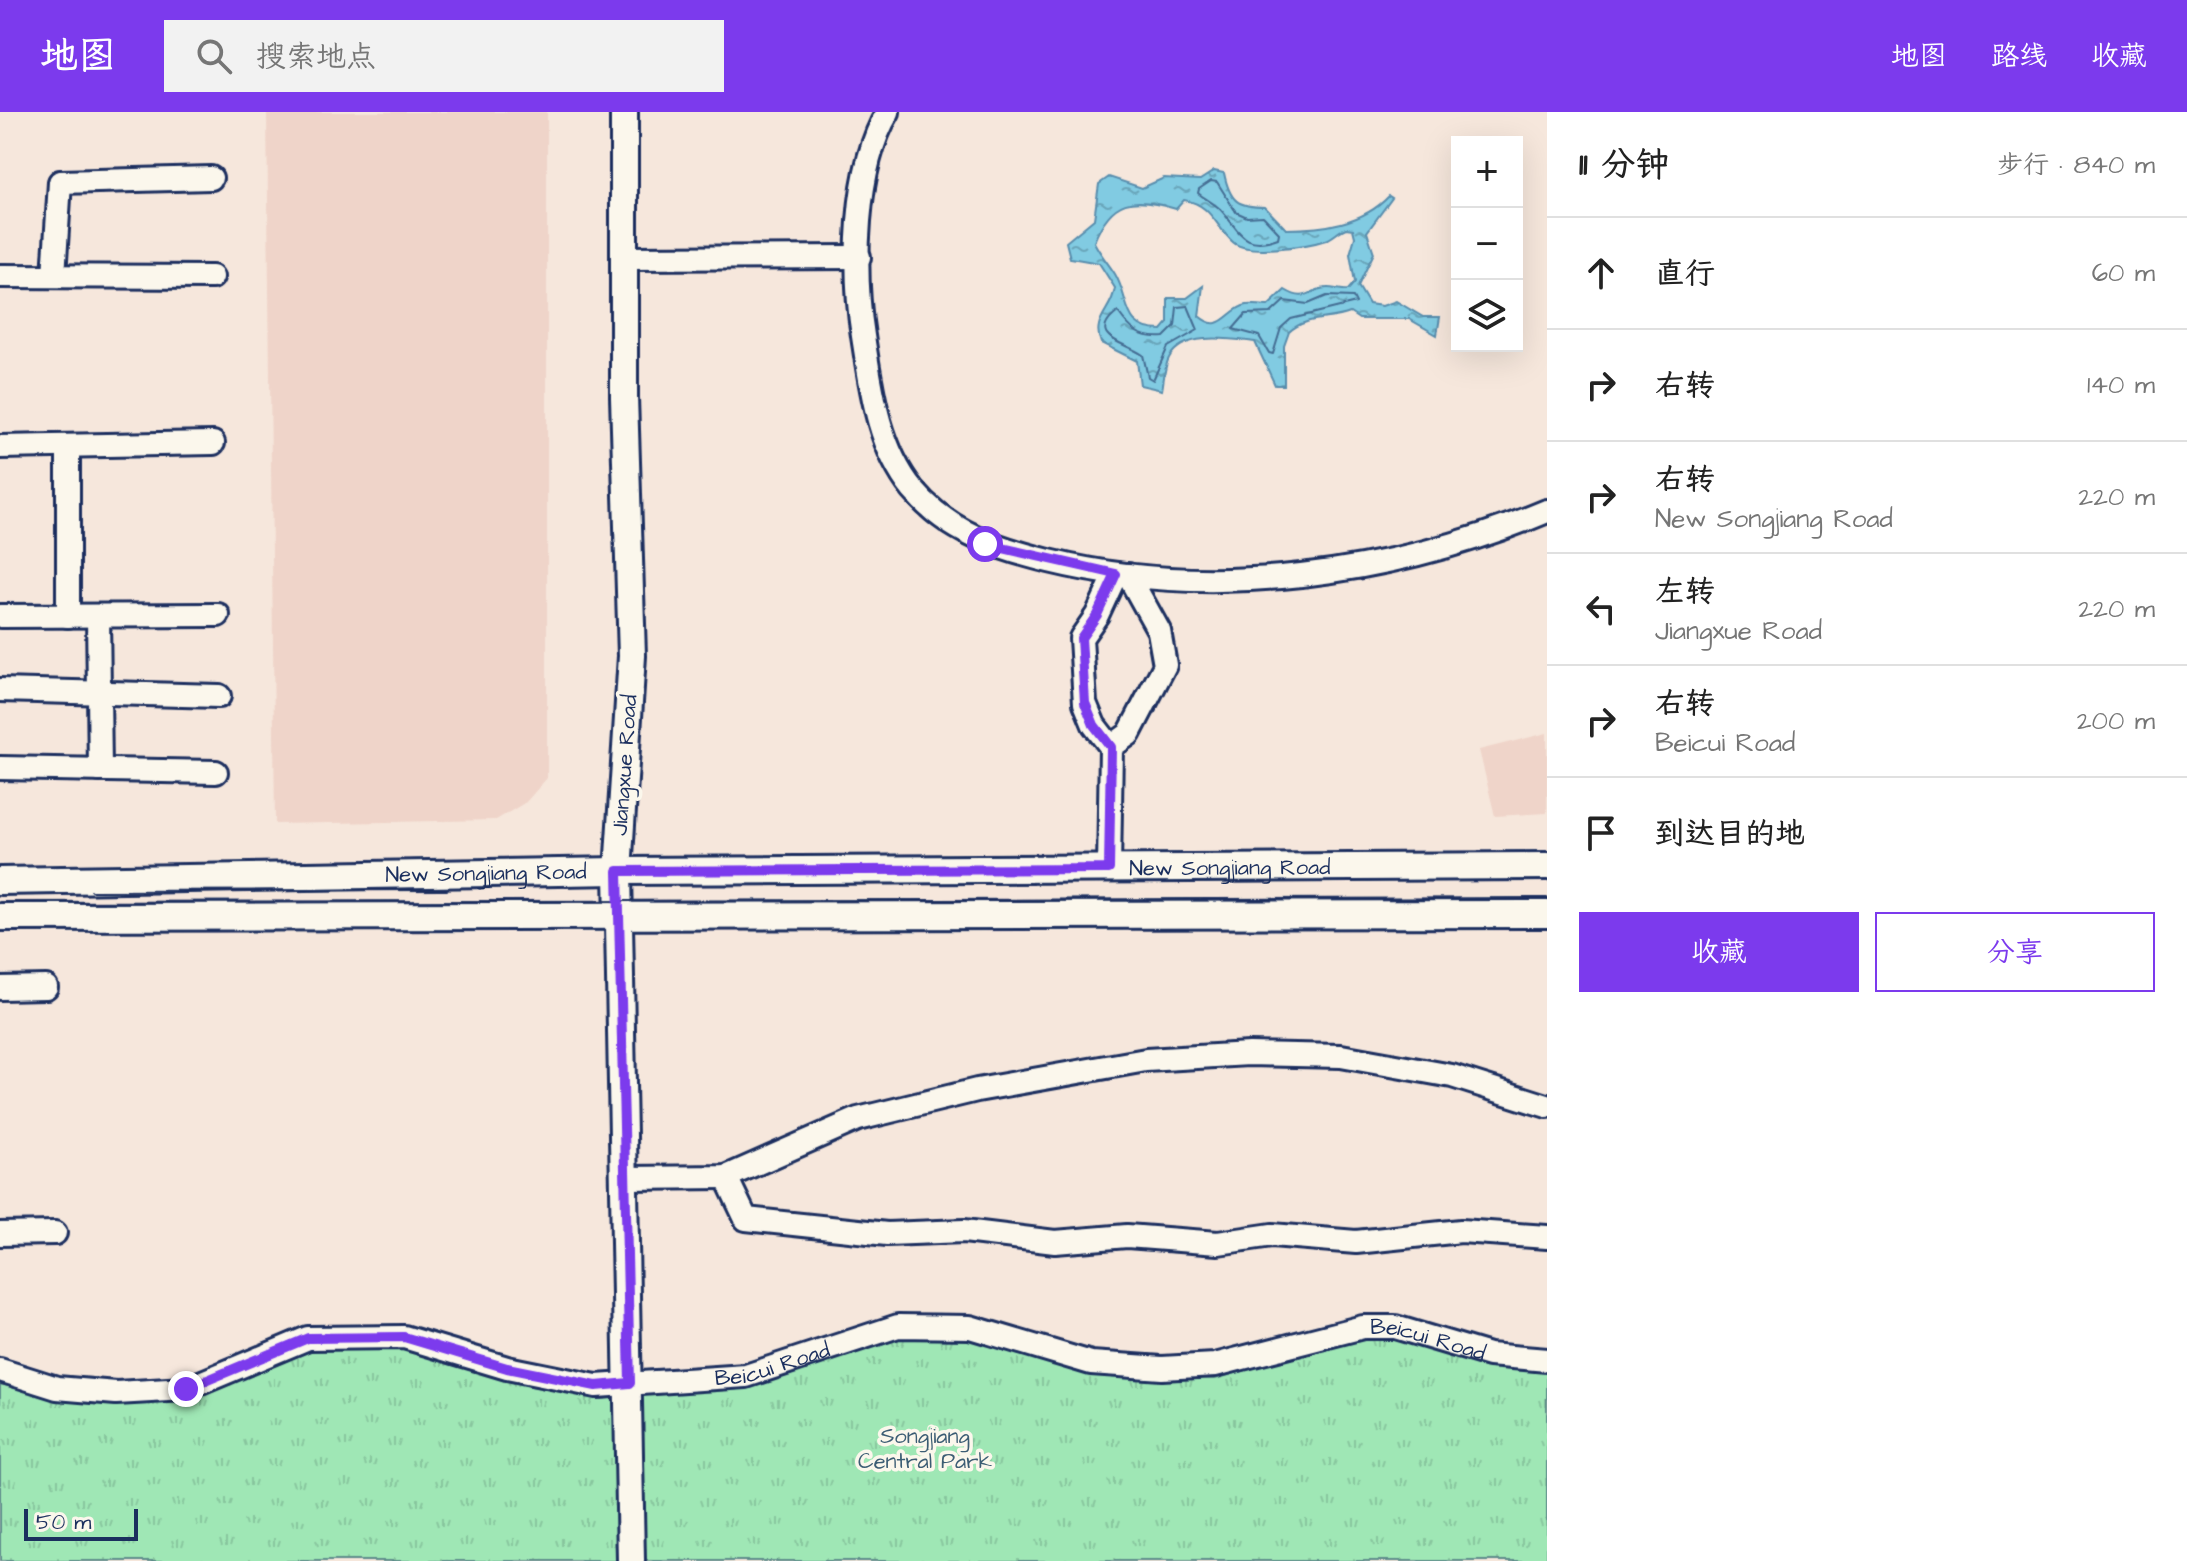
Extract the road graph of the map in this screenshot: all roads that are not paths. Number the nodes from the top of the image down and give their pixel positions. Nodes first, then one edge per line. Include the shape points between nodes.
1 (624, 112) edge
2 (888, 112) edge
3 (211, 178) dead end
4 (859, 257) junction
5 (624, 258) junction
6 (0, 276) edge
7 (54, 276) junction
8 (212, 277) dead end
9 (213, 443) dead end
10 (68, 446) junction
11 (0, 447) edge
12 (1547, 511) edge
13 (1122, 574) junction
14 (218, 615) dead end
15 (0, 616) edge
16 (68, 616) junction
17 (98, 616) junction
18 (0, 690) edge
19 (99, 693) junction
20 (219, 696) dead end
21 (1111, 747) junction
22 (0, 768) edge
23 (100, 770) junction
24 (216, 772) dead end
25 (1547, 866) edge
26 (1109, 869) junction
27 (618, 871) junction
28 (0, 881) edge
29 (1547, 914) edge
30 (0, 917) edge
31 (621, 917) junction
32 (46, 987) dead end
33 (0, 988) edge
34 (1547, 1106) edge
35 (726, 1177) junction
36 (626, 1178) junction
37 (55, 1233) dead end
38 (0, 1234) edge
39 (1547, 1237) edge
40 (1547, 1360) edge
41 (0, 1370) edge
42 (630, 1383) junction
43 (631, 1561) edge

1 - 5 main road, Jiangxue Road
2 - 4 street via 873,136
3 - 7 street via 60,182
4 - 5 street
4 - 13 street via 857,298 878,418 892,456 913,489 948,523 985,544
5 - 27 main road, Jiangxue Road via 632,656
6 - 7 street
7 - 8 street
9 - 10 street
10 - 11 street
10 - 16 street
12 - 13 street via 1508,528 1416,553 1322,572 1221,579
13 - 21 street via 1081,638 1085,703
13 - 21 street via 1159,631 1165,665 1129,734
14 - 17 street
15 - 16 street
16 - 17 street
17 - 19 street
18 - 19 street
19 - 20 street
19 - 23 street
21 - 26 street
22 - 23 street
23 - 24 street
25 - 26 main road, New Songjiang Road
26 - 27 main road, New Songjiang Road
27 - 28 main road, New Songjiang Road
27 - 31 main road, Jiangxue Road
29 - 31 main road, New Songjiang Road
30 - 31 main road, New Songjiang Road
31 - 36 main road, Jiangxue Road
32 - 33 street
34 - 35 street via 1452,1076 1341,1056 1146,1060 977,1090 858,1119
35 - 36 street
35 - 39 street via 746,1219 887,1234 964,1231 1055,1242 1127,1236 1218,1243 1272,1235 1356,1242 1461,1231
36 - 42 main road, Jiangxue Road
37 - 38 street
40 - 42 street, Beicui Road via 1489,1355 1395,1327 1363,1327 1215,1365 1162,1368 1091,1363 970,1327 898,1326 746,1376
41 - 42 street, Beicui Road via 57,1388 116,1393 186,1389 308,1338 404,1337 507,1368 596,1386
42 - 43 main road, Jiangxue Road

